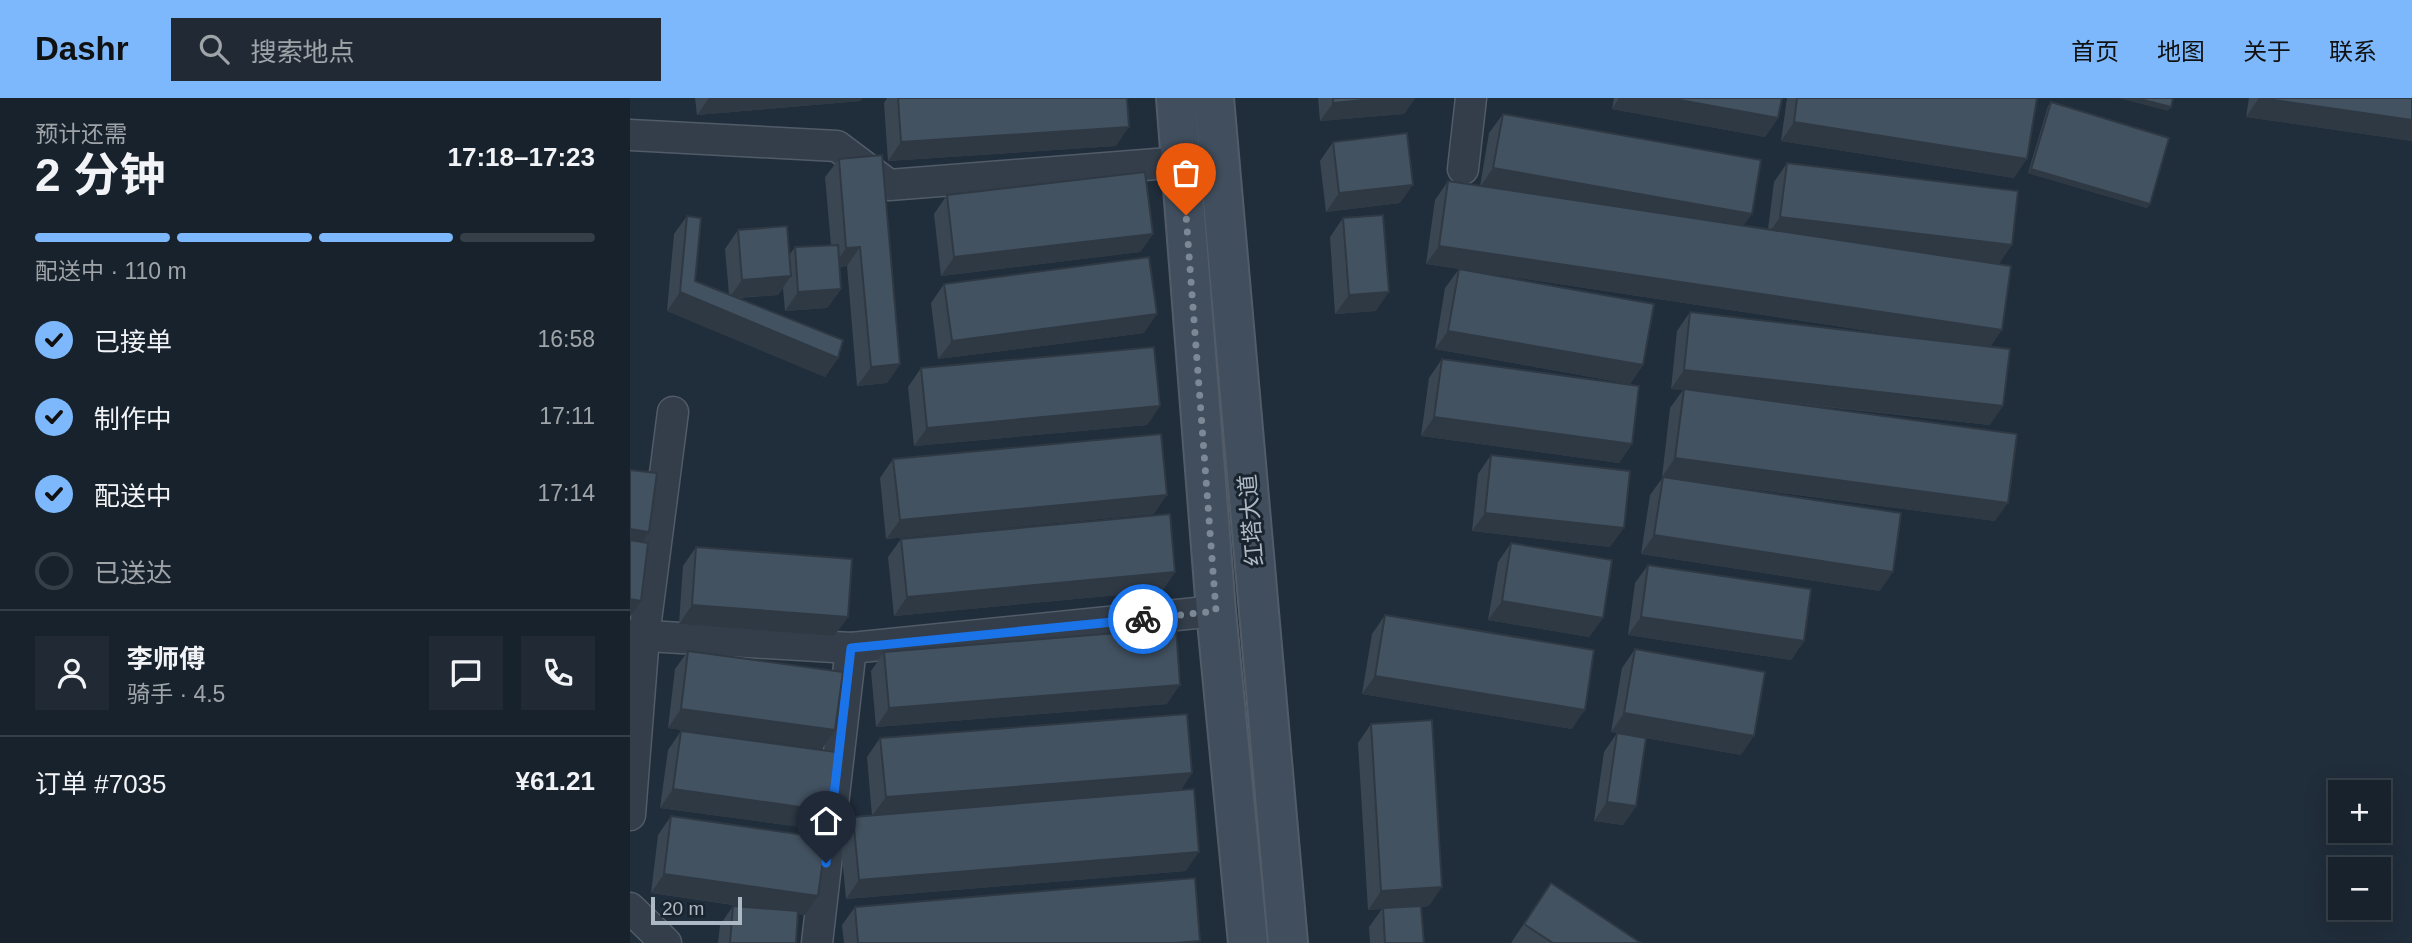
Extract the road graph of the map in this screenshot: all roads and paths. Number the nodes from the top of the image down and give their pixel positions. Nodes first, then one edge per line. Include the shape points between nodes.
1 (1176, 98) edge
2 (1214, 98) edge
3 (1471, 98) edge
4 (630, 135) edge
5 (1182, 162) junction
6 (1463, 169) dead end
7 (673, 412) dead end
8 (1216, 611) junction
9 (637, 636) edge
10 (851, 648) junction
11 (630, 815) edge
12 (630, 908) edge
13 (666, 943) edge
14 (817, 943) edge
15 (1248, 943) edge
16 (1288, 943) edge

1 - 5 main road, 红塔大道
2 - 16 main road, 红塔大道
3 - 6 street
4 - 5 street via 837,146 888,185
5 - 8 main road, 红塔大道
7 - 9 street
8 - 10 street
8 - 15 main road, 红塔大道
9 - 10 street
9 - 11 street
10 - 14 street
12 - 13 street

